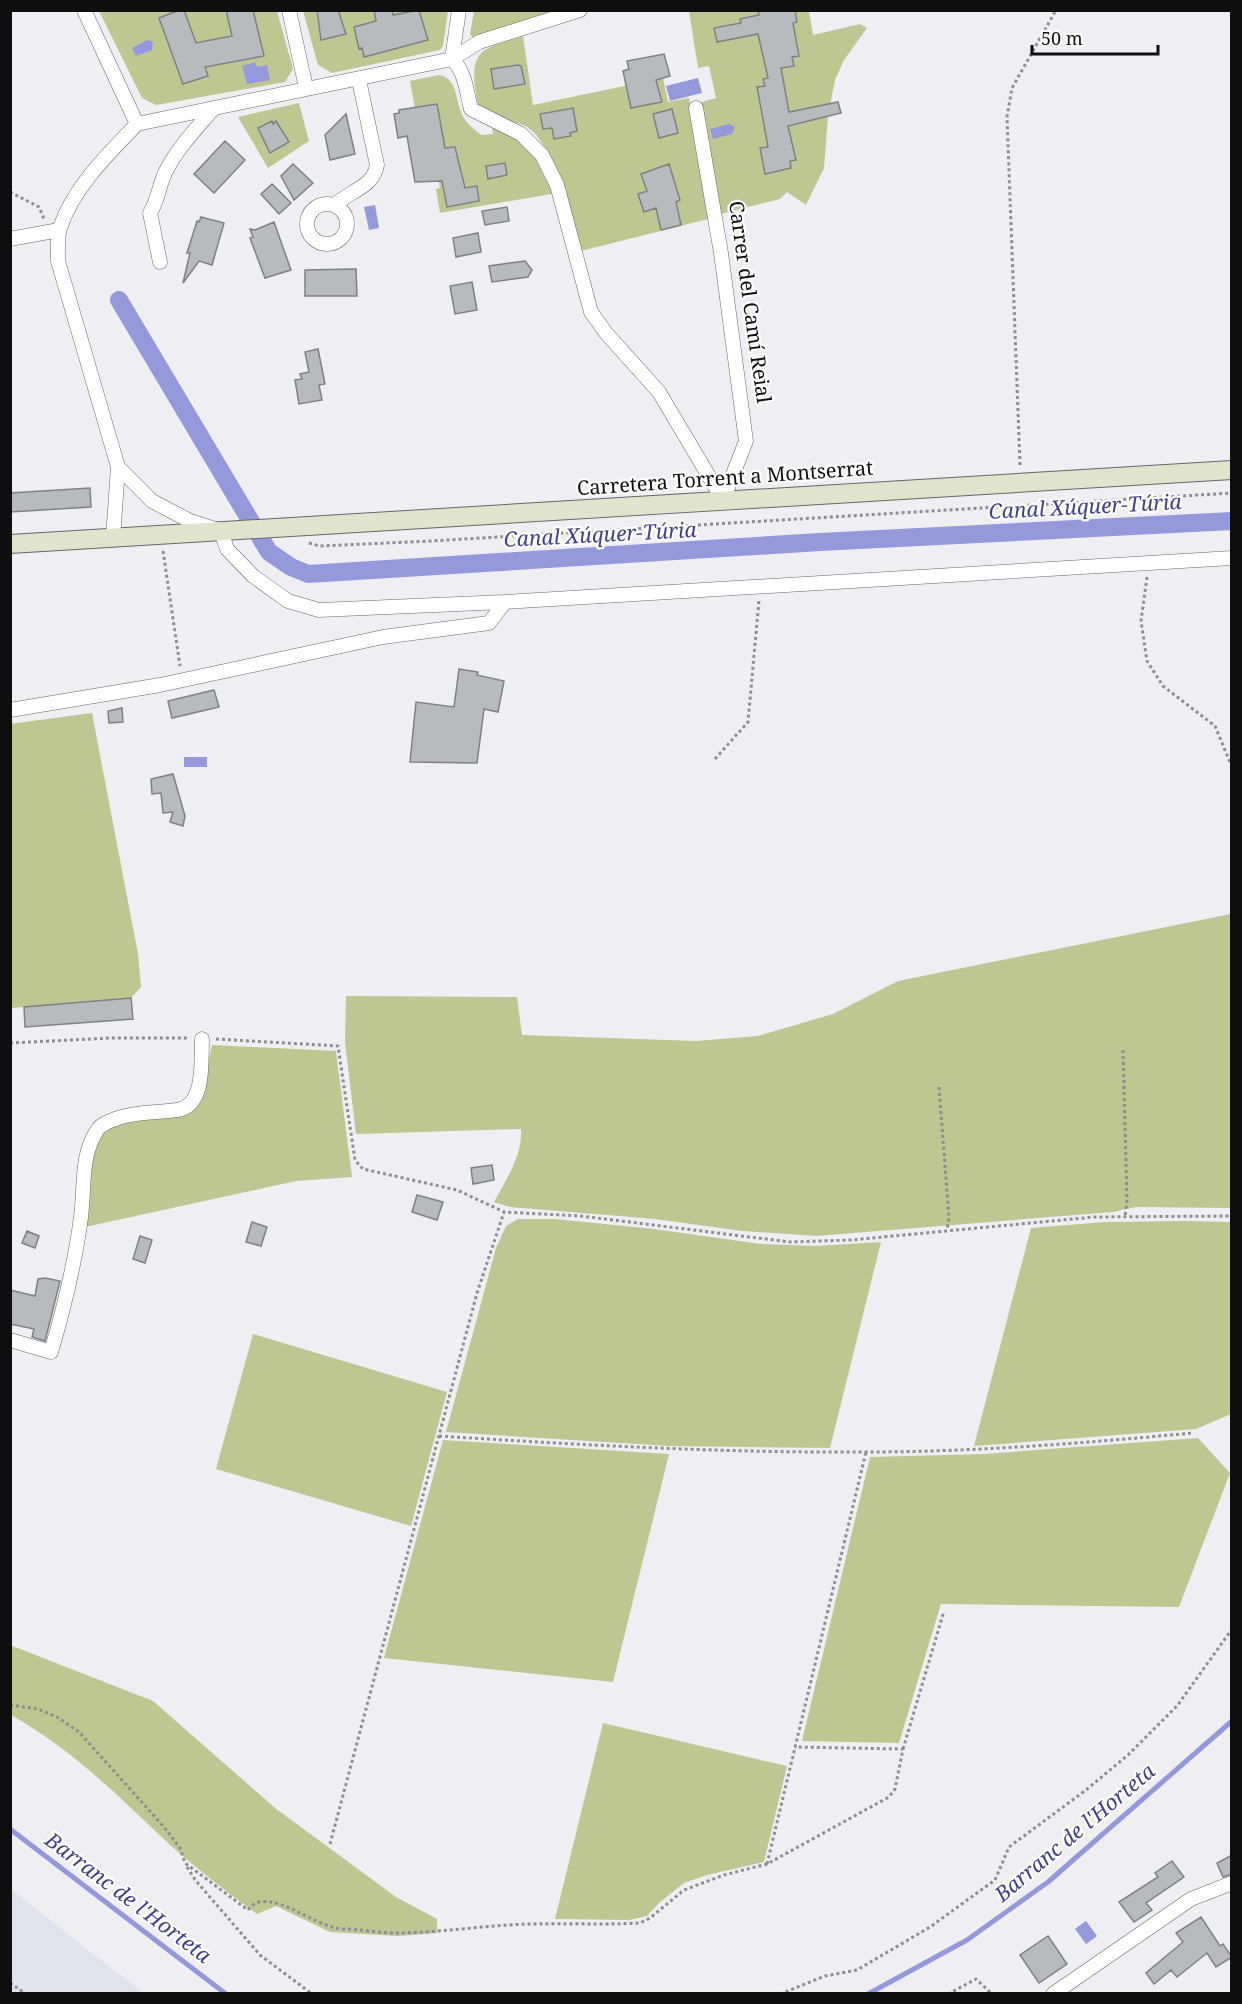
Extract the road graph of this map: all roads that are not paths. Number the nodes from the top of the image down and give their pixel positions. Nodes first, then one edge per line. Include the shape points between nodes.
1 (84, 10) edge
2 (289, 10) edge
3 (459, 10) edge
4 (579, 10) edge
5 (452, 59) junction
6 (358, 80) junction
7 (306, 87) junction
8 (213, 108) junction
9 (696, 108) dead end
10 (137, 124) junction
11 (334, 205) dead end
12 (54, 231) junction
13 (10, 239) edge
14 (160, 262) dead end
15 (118, 467) junction
16 (1232, 470) edge
17 (723, 500) junction
18 (225, 531) junction
19 (113, 538) junction
20 (10, 544) edge
21 (1232, 558) edge
22 (505, 602) junction
23 (10, 710) edge
24 (202, 1038) road end
25 (10, 1340) edge
26 (1232, 1883) edge
27 (1053, 1994) edge

1 - 10 street
2 - 7 street
3 - 5 street
4 - 5 street via 479,42
5 - 6 street
5 - 17 street via 465,79 471,109 521,134 542,155 556,185 591,312 659,392
6 - 7 street
6 - 11 street via 376,174
7 - 8 street
8 - 10 street
8 - 14 street via 166,170 150,213
9 - 17 street, Carrer del Camí Reial via 721,252 746,441
10 - 12 street via 95,170
12 - 13 street
12 - 15 street via 58,261
15 - 18 street via 152,501 190,521
15 - 19 street
16 - 17 main road, Carretera Torrent a Montserrat
17 - 18 main road, Carretera Torrent a Montserrat
18 - 19 main road
18 - 22 street via 227,549 239,564 271,590 303,607 348,610
19 - 20 main road
21 - 22 street
22 - 23 street via 489,623 383,637 182,680
24 - 25 street via 200,1079 192,1102 179,1110 132,1113 100,1125 91,1141 67,1297 51,1352
26 - 27 street via 1191,1899

